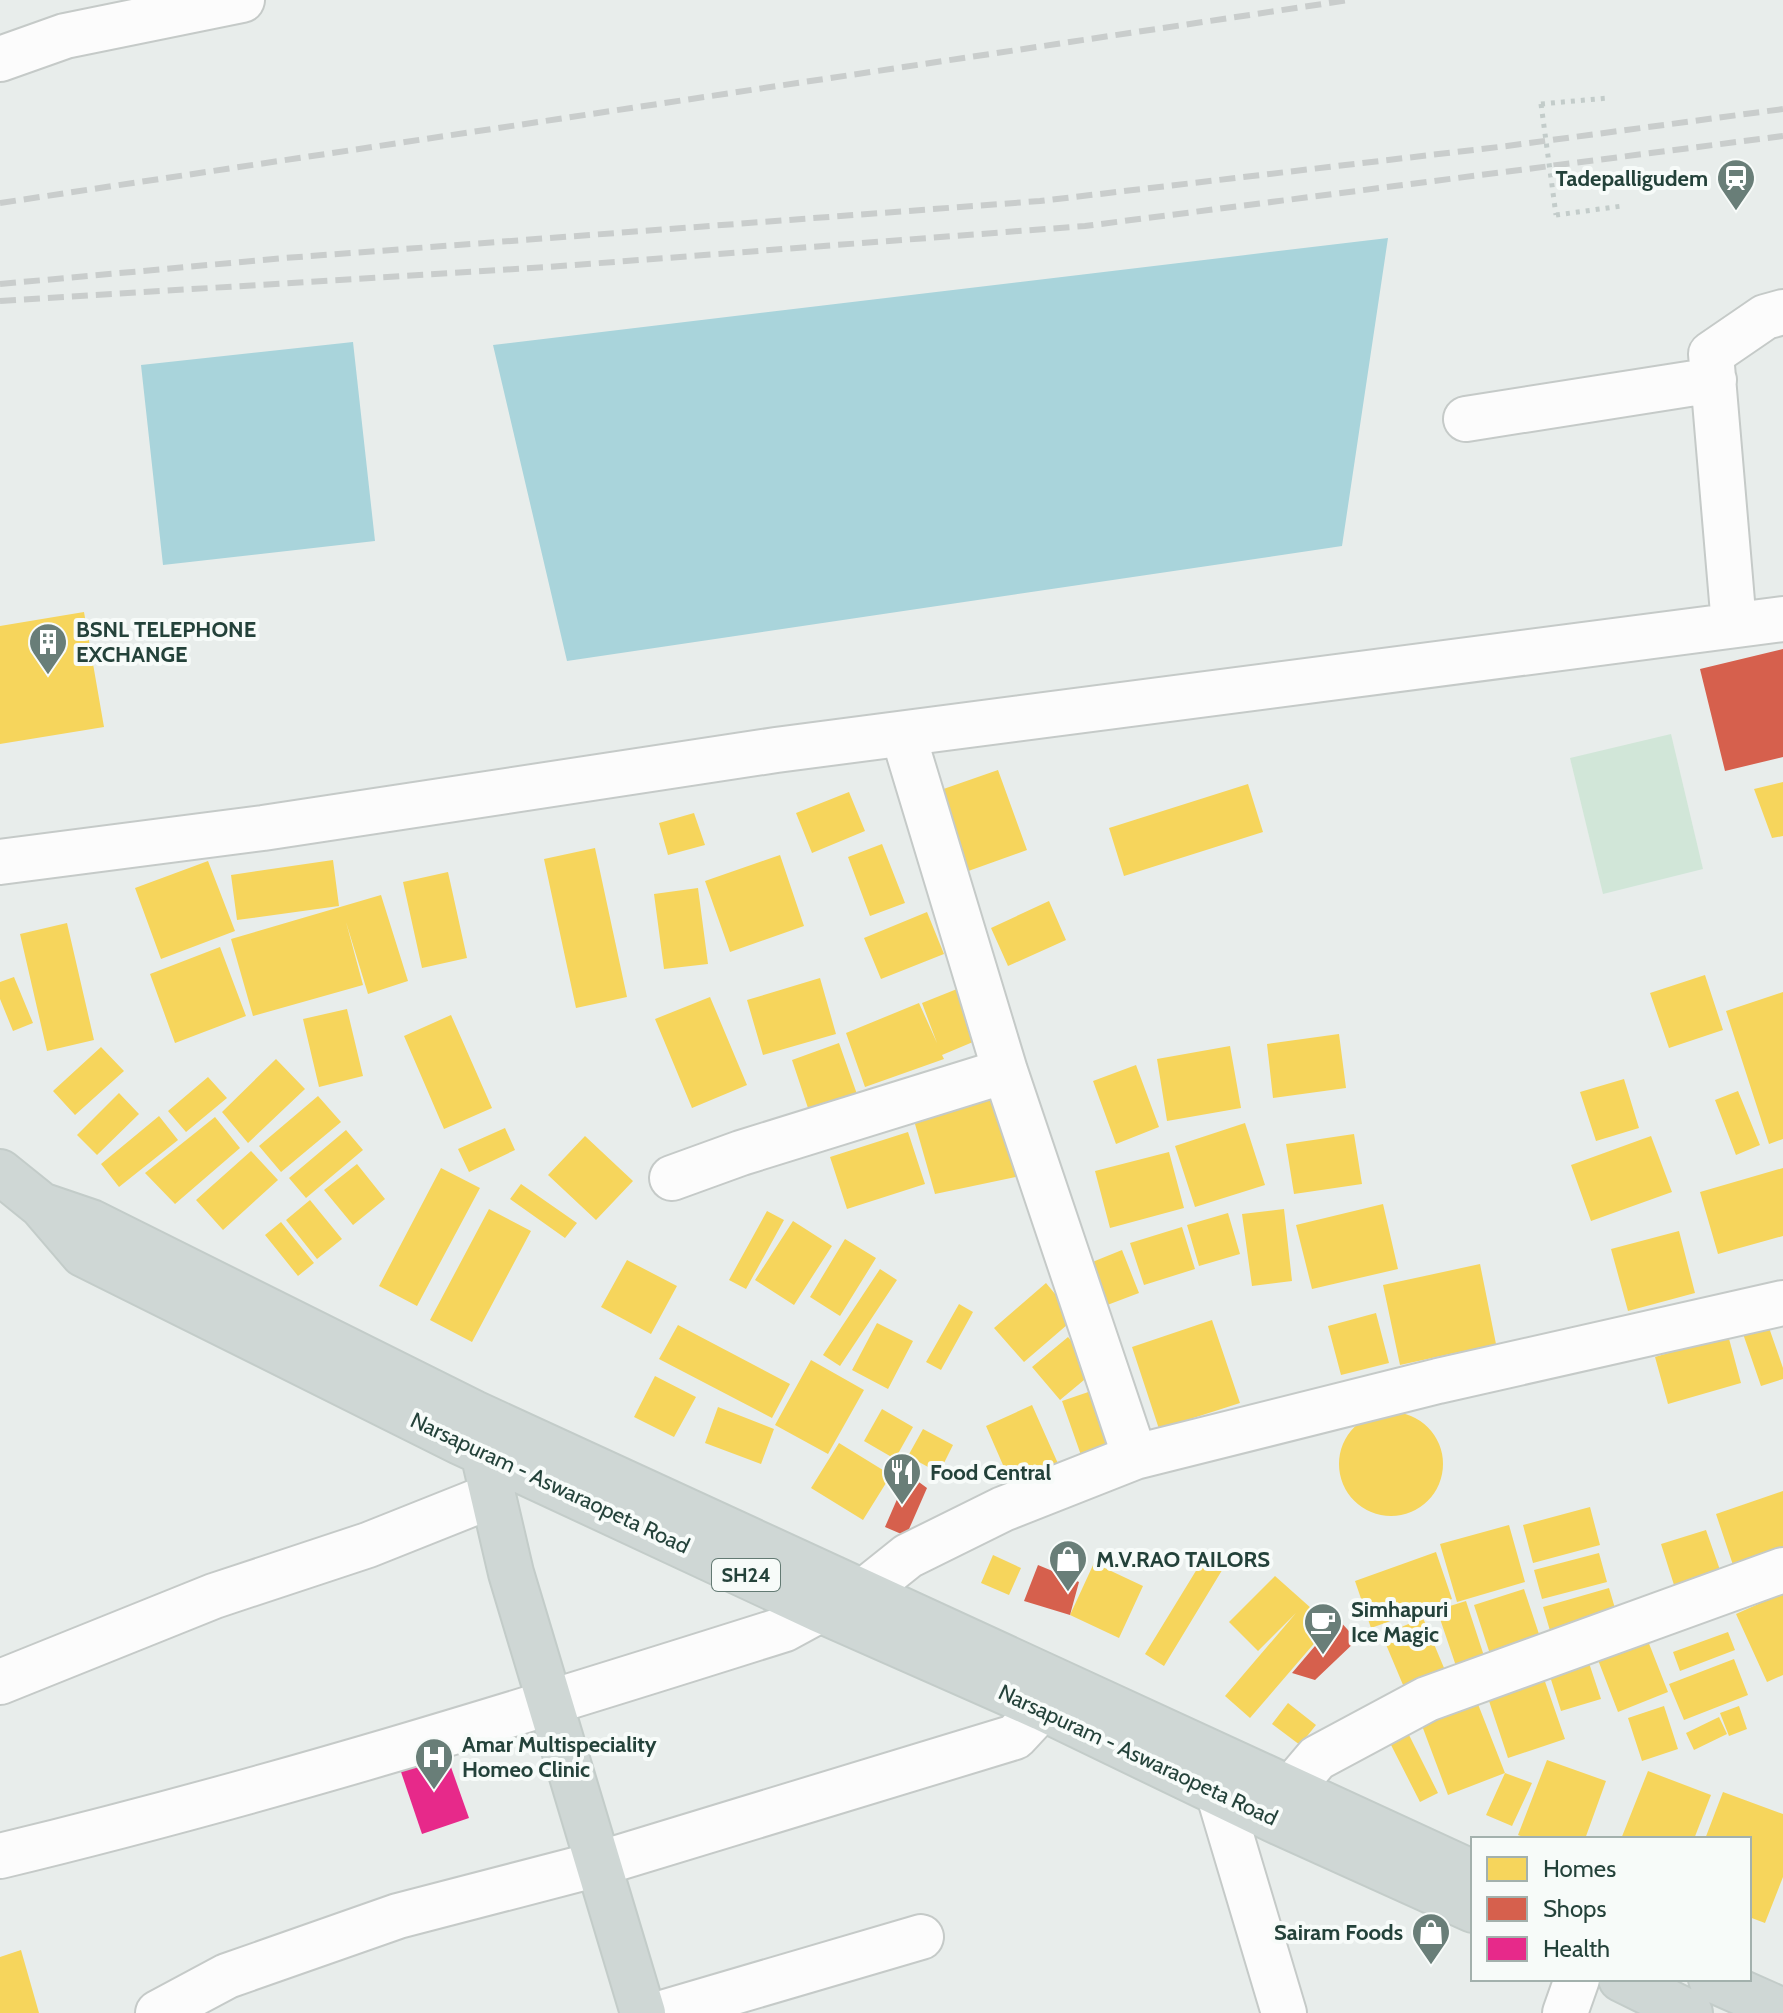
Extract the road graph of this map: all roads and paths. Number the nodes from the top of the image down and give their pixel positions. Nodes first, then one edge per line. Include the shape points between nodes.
1 (242, 0) edge
2 (0, 59) edge
3 (1608, 98) dead end
4 (1622, 206) dead end
5 (1783, 312) edge
6 (1714, 380) junction
7 (1466, 419) dead end
8 (1783, 619) edge
9 (1734, 625) junction
10 (903, 734) junction
11 (0, 862) edge
12 (1005, 1071) junction
13 (0, 1151) edge
14 (672, 1178) dead end
15 (17, 1192) edge
16 (1783, 1303) edge
17 (478, 1433) junction
18 (1135, 1457) junction
19 (491, 1496) junction
20 (1783, 1570) edge
21 (863, 1592) junction
22 (820, 1610) junction
23 (0, 1682) edge
24 (550, 1703) junction
25 (1042, 1708) junction
26 (1289, 1791) junction
27 (1218, 1792) junction
28 (0, 1856) edge
29 (598, 1864) junction
30 (1471, 1872) edge
31 (1471, 1909) edge
32 (921, 1937) dead end
33 (1576, 1981) edge
34 (1625, 1981) edge
35 (1716, 1981) edge
36 (1783, 2011) edge
37 (158, 2013) edge
38 (643, 2013) edge
39 (662, 2013) edge
40 (1284, 2013) edge
41 (1565, 2013) edge
42 (1690, 2013) edge

1 - 2 street via 65,36
3 - 4 path, bridge via 1541,104 1556,215
5 - 6 street via 1765,317 1711,354
6 - 7 street
6 - 9 street
8 - 9 street
9 - 10 street
10 - 11 street
10 - 12 street
12 - 14 street
12 - 18 street
13 - 15 street via 11,1164
15 - 17 main road, Narsapuram - Aswaraopeta Road / SH24 via 91,1222
16 - 18 street
17 - 19 main road
17 - 21 main road, Narsapuram - Aswaraopeta Road / SH24
17 - 22 main road, Narsapuram - Aswaraopeta Road / SH24
18 - 21 street via 1003,1509 921,1549
19 - 23 street via 368,1545 214,1596
19 - 24 main road
20 - 26 street via 1427,1699 1317,1758
21 - 26 main road, Narsapuram - Aswaraopeta Road / SH24 via 1209,1749
22 - 24 street via 785,1629
22 - 25 main road, Narsapuram - Aswaraopeta Road / SH24
24 - 28 street
24 - 29 main road
25 - 27 main road, Narsapuram - Aswaraopeta Road / SH24
25 - 29 street via 1015,1737
26 - 30 main road, Narsapuram - Aswaraopeta Road / SH24
27 - 31 main road, Narsapuram - Aswaraopeta Road / SH24
27 - 40 street
29 - 37 street via 398,1916 227,1976
29 - 38 main road
32 - 39 street
33 - 41 street
34 - 42 main road
35 - 36 main road

